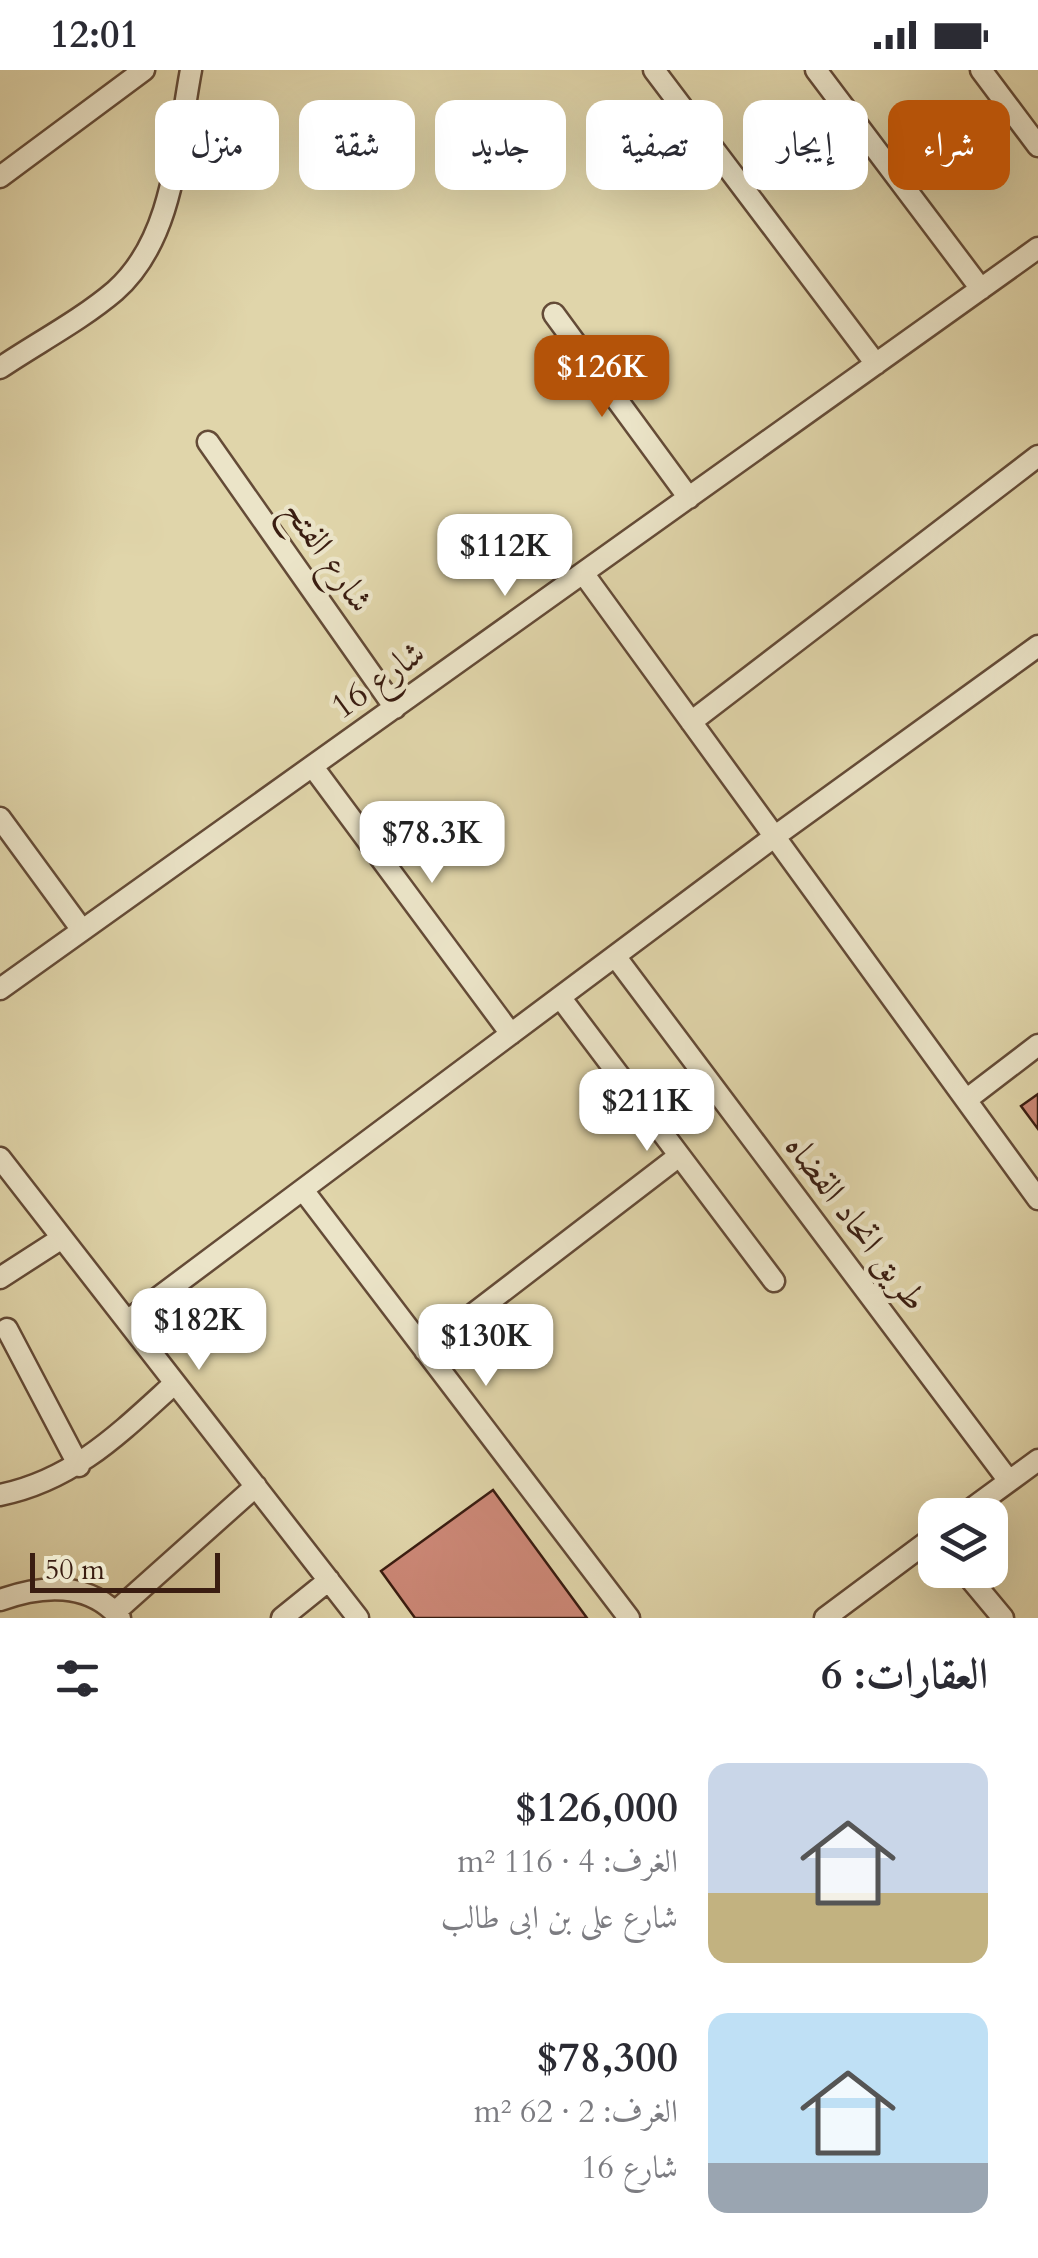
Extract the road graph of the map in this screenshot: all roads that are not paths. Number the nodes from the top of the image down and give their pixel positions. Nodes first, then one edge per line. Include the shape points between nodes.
1 (144, 70) edge
2 (190, 70) edge
3 (654, 70) edge
4 (816, 70) edge
5 (981, 70) edge
6 (1038, 146) edge
7 (0, 177) edge
8 (1038, 248) edge
9 (981, 288) junction
10 (554, 314) dead end
11 (876, 364) junction
12 (0, 368) edge
13 (208, 442) dead end
14 (1038, 456) edge
15 (689, 498) junction
16 (583, 573) junction
17 (1038, 646) edge
18 (395, 708) junction
19 (691, 722) junction
20 (313, 766) junction
21 (0, 818) edge
22 (774, 837) junction
23 (82, 930) junction
24 (615, 956) junction
25 (0, 989) edge
26 (560, 997) junction
27 (511, 1034) junction
28 (1038, 1045) edge
29 (966, 1100) junction
30 (679, 1156) junction
31 (0, 1158) edge
32 (303, 1190) junction
33 (1038, 1198) edge
34 (62, 1238) junction
35 (0, 1278) edge
36 (774, 1281) dead end
37 (127, 1321) junction
38 (7, 1328) dead end
39 (426, 1350) junction
40 (175, 1383) junction
41 (1038, 1460) edge
42 (78, 1466) junction
43 (1009, 1481) junction
44 (256, 1486) junction
45 (0, 1495) edge
46 (986, 1498) edge
47 (918, 1549) edge
48 (328, 1580) junction
49 (978, 1588) edge
50 (0, 1600) edge
51 (118, 1615) edge
52 (282, 1618) edge
53 (358, 1618) edge
54 (629, 1618) edge
55 (825, 1618) edge
56 (1003, 1618) edge

1 - 7 street
2 - 12 street via 162,218 142,258 116,290
3 - 11 street
4 - 9 street
5 - 6 street
8 - 9 street, شارع 16
9 - 11 street, شارع 16
10 - 15 street
11 - 15 street, شارع 16
13 - 18 street, شارع الفتح
14 - 19 street
15 - 16 street, شارع 16
16 - 18 street, شارع 16
16 - 19 street
17 - 22 street
18 - 20 street, شارع 16
19 - 22 street
20 - 23 street, شارع 16
20 - 27 street
21 - 23 street
22 - 24 street
22 - 29 street
23 - 25 street, شارع 16
24 - 26 street
24 - 43 street, طريق اتحاد القضاه
26 - 27 street
26 - 30 street
27 - 32 street
28 - 29 street
29 - 33 street
30 - 36 street
30 - 39 street
31 - 34 street
32 - 37 street
32 - 39 street
34 - 35 street
34 - 37 street
37 - 40 street
38 - 42 street
39 - 54 street
40 - 42 street
40 - 44 street
41 - 43 street
42 - 45 street
43 - 46 street
44 - 48 street
44 - 51 street
47 - 55 street
48 - 52 street
48 - 53 street
49 - 56 street
50 - 51 street via 71,1589

